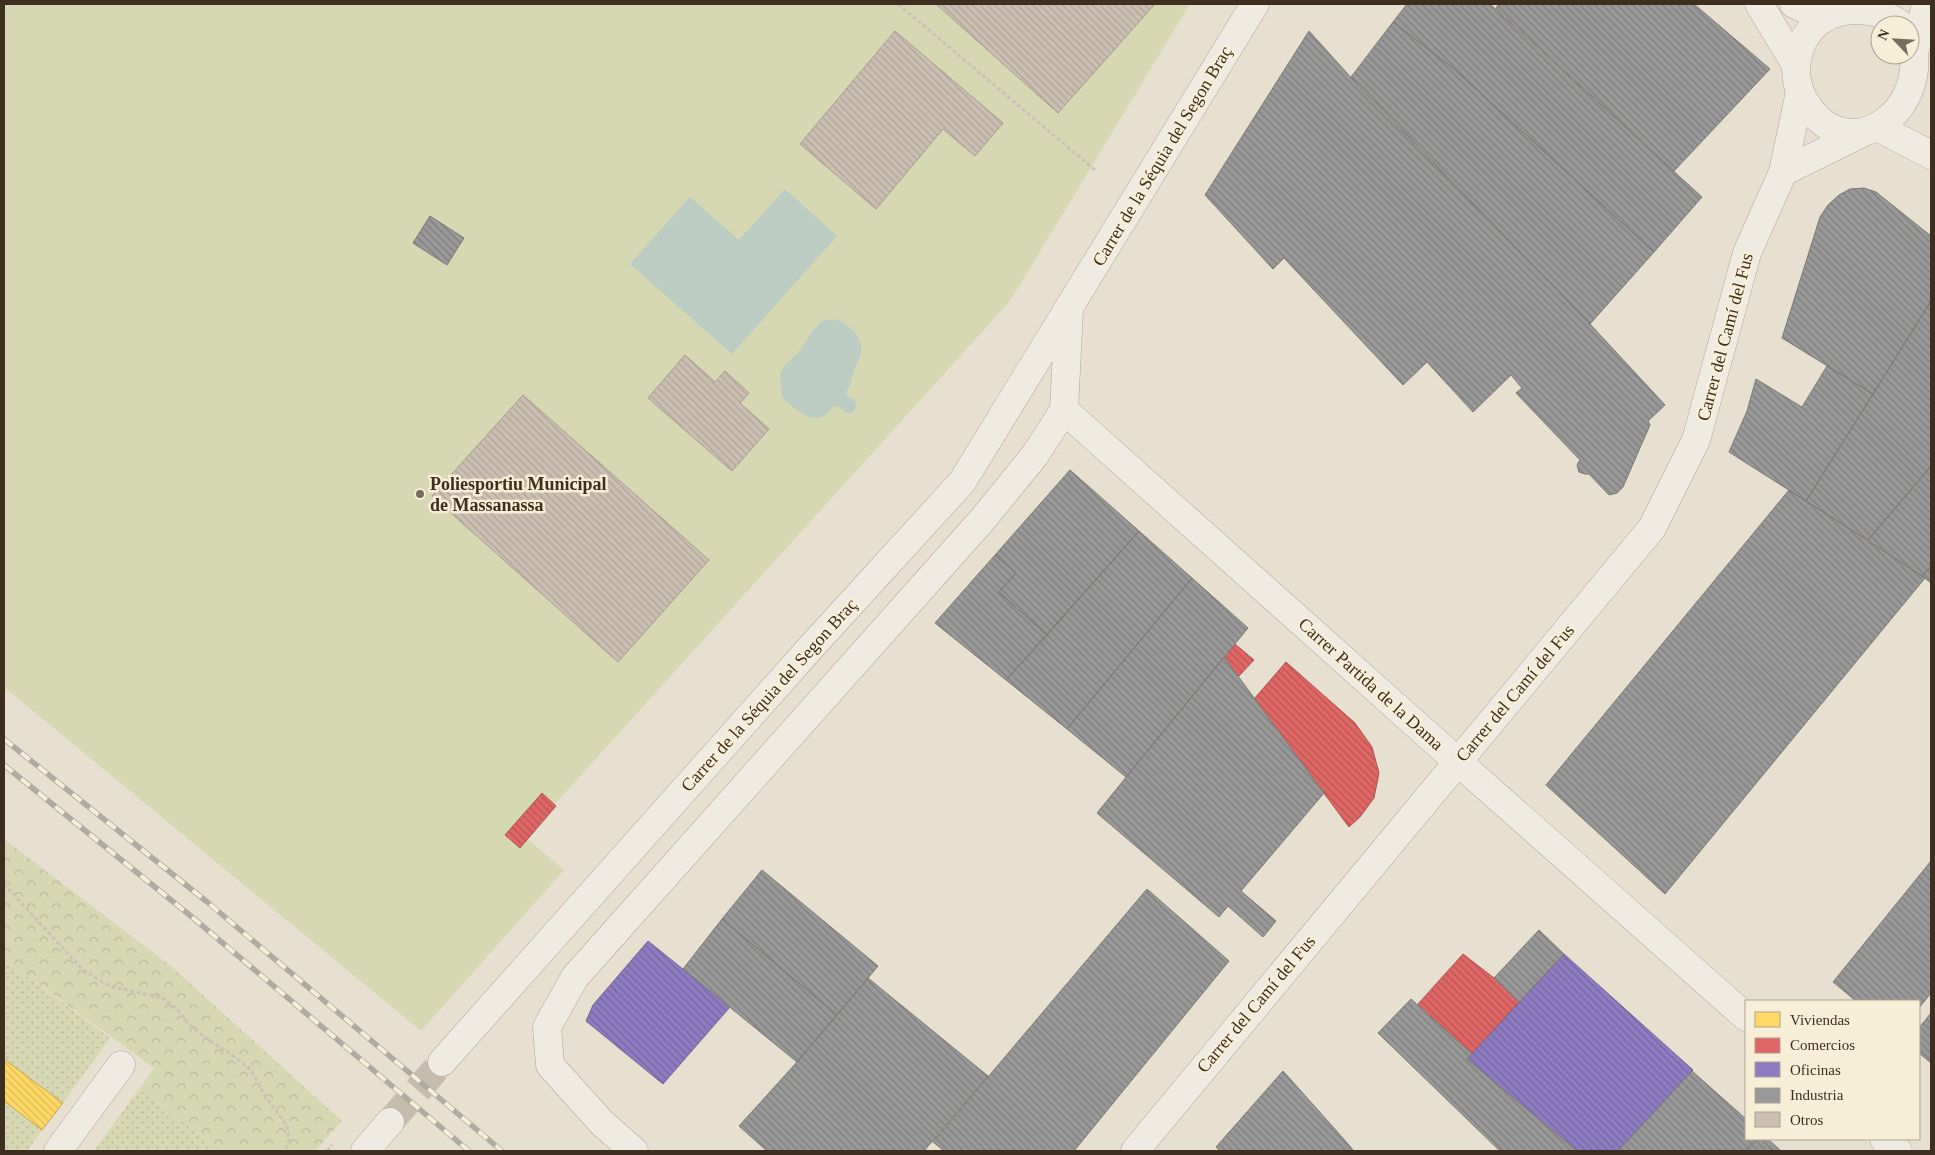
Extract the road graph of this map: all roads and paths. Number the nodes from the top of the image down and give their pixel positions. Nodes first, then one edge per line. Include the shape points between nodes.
1 (898, 4) edge
2 (1255, 4) edge
3 (1759, 4) edge
4 (1794, 4) edge
5 (1926, 4) edge
6 (1874, 6) edge
7 (1888, 15) edge
8 (1920, 15) edge
9 (1824, 18) junction
10 (1920, 64) edge
11 (1796, 65) junction
12 (1800, 92) junction
13 (1871, 131) junction
14 (1931, 155) edge
15 (1095, 170) dead end
16 (1783, 172) junction
17 (1069, 308) junction
18 (1064, 410) junction
19 (1457, 762) junction
20 (4, 884) edge
21 (1745, 1016) edge
22 (442, 1062) tunnel mouth
23 (121, 1065) dead end
24 (390, 1122) tunnel mouth
25 (1885, 1140) edge
26 (58, 1151) edge
27 (285, 1151) edge
28 (365, 1151) edge
29 (634, 1151) edge
30 (1135, 1151) edge
31 (1898, 1151) edge

1 - 15 path
2 - 17 street, Carrer de la Séquia del Segon Braç
3 - 11 street
4 - 9 street
5 - 8 street
6 - 7 street
6 - 9 street via 1839,11
9 - 11 street via 1810,31
10 - 13 street via 1923,96 1897,120
11 - 12 street
12 - 13 street via 1810,110 1824,123 1842,131
12 - 16 street, Carrer del Camí del Fus
13 - 14 street
13 - 16 street
16 - 19 street, Carrer del Camí del Fus via 1747,254 1696,440 1652,528
17 - 18 street, Carrer de la Séquia del Segon Braç
17 - 22 street, Carrer de la Séquia del Segon Braç via 962,482
18 - 19 street, Carrer Partida de la Dama
18 - 29 street, Carrer de la Séquia del Segon Braç via 1036,455 984,519 575,977 547,1027 550,1065 602,1123
19 - 21 street, Carrer Partida de la Dama
19 - 30 street, Carrer del Camí del Fus
20 - 27 path via 82,969 113,987 163,998 202,1036 251,1070 287,1126
23 - 26 street
24 - 28 street
25 - 31 street

